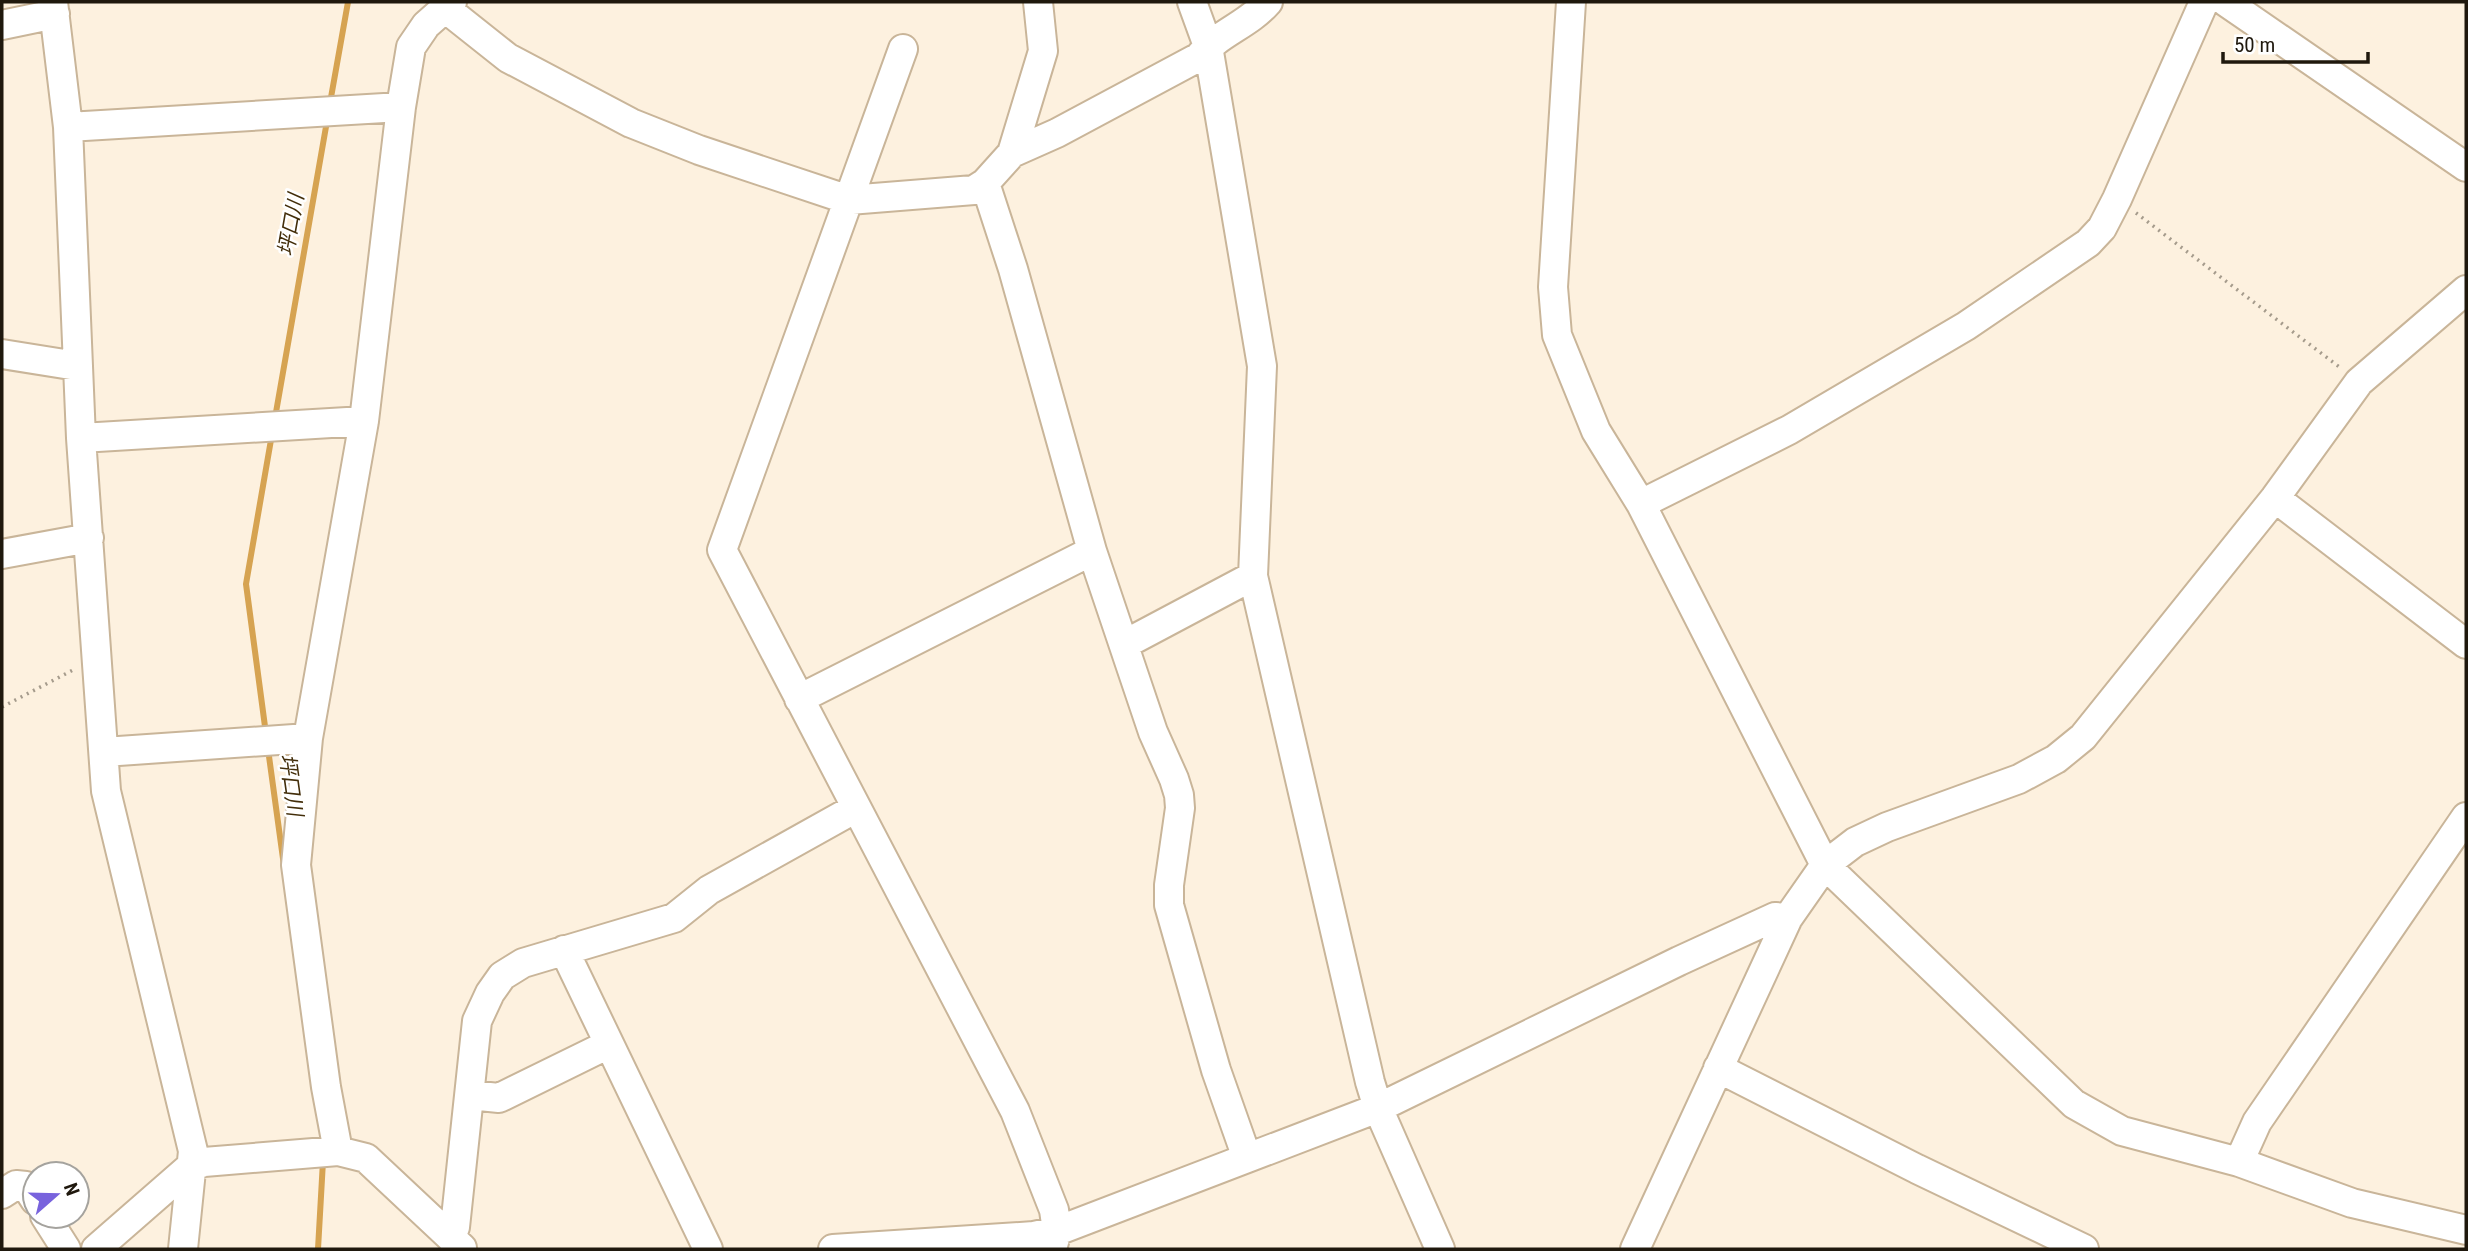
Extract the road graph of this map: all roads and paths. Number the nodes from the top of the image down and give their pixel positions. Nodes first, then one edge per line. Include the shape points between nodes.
1 (1038, 2) edge
2 (1192, 2) edge
3 (1268, 2) edge
4 (1571, 2) edge
5 (2204, 2) edge
6 (2227, 2) edge
7 (449, 5) edge
8 (54, 8) edge
9 (2, 25) edge
10 (1208, 46) junction
11 (903, 49) dead end
12 (401, 107) junction
13 (68, 127) junction
14 (1012, 153) junction
15 (2466, 167) edge
16 (985, 183) junction
17 (2117, 199) junction
18 (849, 200) junction
19 (2466, 290) edge
20 (2, 355) edge
21 (78, 366) junction
22 (2359, 382) junction
23 (365, 421) junction
24 (82, 438) junction
25 (2274, 498) junction
26 (1641, 505) junction
27 (89, 538) junction
28 (1092, 551) junction
29 (2, 554) edge
30 (1253, 576) junction
31 (1125, 644) junction
32 (2466, 644) edge
33 (97, 658) junction
34 (799, 699) junction
35 (2, 707) edge
36 (308, 738) junction
37 (104, 752) junction
38 (856, 808) junction
39 (2466, 817) edge
40 (1825, 864) junction
41 (1788, 918) junction
42 (564, 950) junction
43 (609, 1044) junction
44 (1718, 1068) junction
45 (470, 1095) junction
46 (1378, 1108) junction
47 (338, 1151) junction
48 (1247, 1158) junction
49 (2239, 1162) junction
50 (190, 1167) junction
51 (21, 1186) edge
52 (2, 1194) edge
53 (54, 1230) edge
54 (2466, 1230) edge
55 (1048, 1239) edge
56 (458, 1244) edge
57 (66, 1249) edge
58 (96, 1249) edge
59 (183, 1249) edge
60 (708, 1249) edge
61 (833, 1249) edge
62 (1000, 1249) edge
63 (1440, 1249) edge
64 (1635, 1249) edge
65 (2084, 1249) edge

1 - 14 street via 1043,51
2 - 10 street
3 - 10 street via 1258,14
4 - 26 street via 1553,287 1557,335 1596,431
5 - 17 street
6 - 15 street
7 - 12 street via 411,47
7 - 18 street via 508,58 631,123
8 - 9 street
8 - 13 street
10 - 14 street via 1199,57
10 - 30 street via 1262,366
11 - 18 street
12 - 13 street
12 - 23 street
13 - 21 street
14 - 16 street
16 - 18 street via 974,190
16 - 28 street
17 - 22 path
17 - 26 street via 2088,243 1966,326 1789,430
18 - 34 street via 722,550
19 - 22 street
20 - 21 street
21 - 24 street
22 - 25 street
23 - 24 street
23 - 36 street
24 - 27 street
25 - 32 street
25 - 40 street via 2083,737 2056,759 2019,779 1887,827 1855,842
26 - 40 street
27 - 29 street
27 - 33 street
28 - 31 street
28 - 34 street
30 - 31 street
30 - 46 street
31 - 48 street via 1179,795 1169,885 1173,928
33 - 35 path
33 - 37 street
34 - 38 street
36 - 37 street
36 - 47 street via 296,865
37 - 50 street via 106,791 193,1151
38 - 42 street via 709,890 674,918
38 - 55 street via 1014,1111 1054,1210
39 - 49 street via 2257,1122
40 - 41 street
40 - 49 street via 2074,1104 2122,1131
41 - 44 street
41 - 46 street via 1775,917 1679,961
42 - 43 street
42 - 45 street via 523,963 502,976 490,993 478,1021
43 - 45 street via 499,1098
43 - 60 street
44 - 64 street
44 - 65 street
45 - 56 street via 454,1227
46 - 48 street
46 - 63 street
47 - 50 street
47 - 56 street via 366,1158
48 - 55 street
49 - 54 street via 2352,1203
50 - 58 street
50 - 59 street
51 - 52 street
53 - 57 street
55 - 61 street
55 - 62 street

